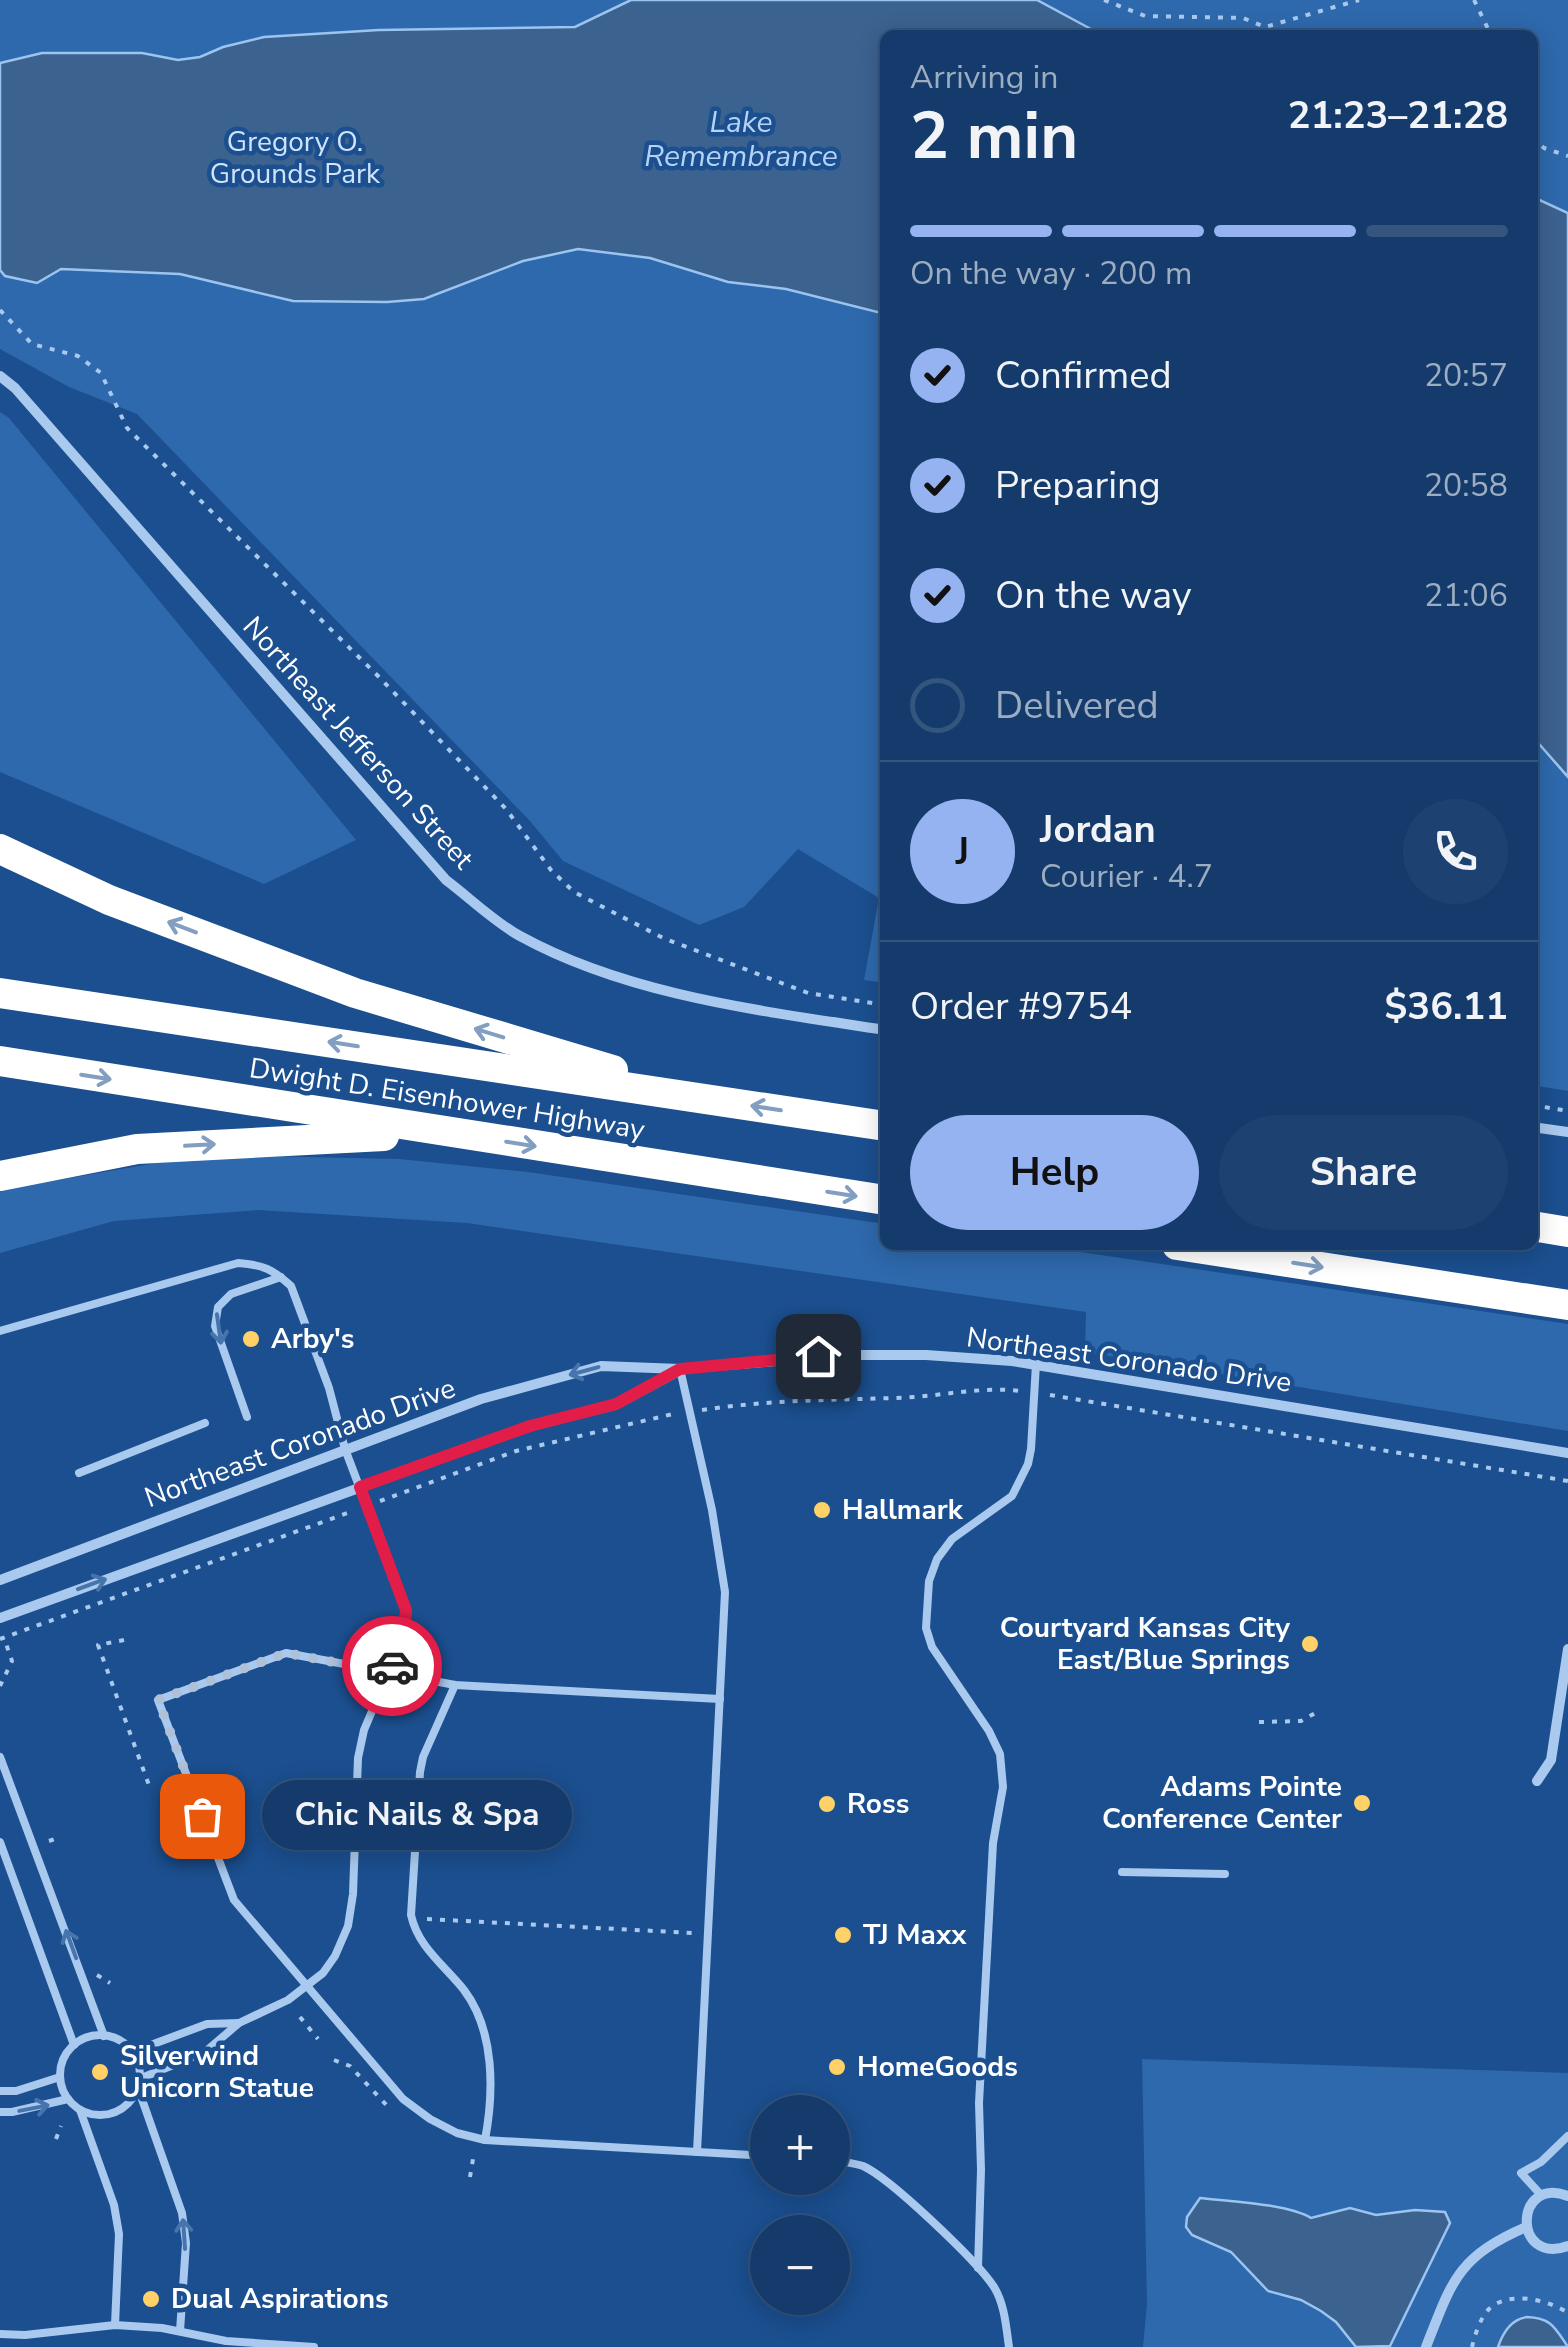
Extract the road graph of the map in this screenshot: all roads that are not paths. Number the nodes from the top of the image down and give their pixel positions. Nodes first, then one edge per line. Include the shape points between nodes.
1 (0, 376) edge
2 (0, 849) edge
3 (0, 993) edge
4 (880, 1029) edge
5 (0, 1061) edge
6 (716, 1100) junction
7 (880, 1125) edge
8 (1538, 1128) edge
9 (1568, 1132) edge
10 (448, 1133) junction
11 (0, 1176) edge
12 (880, 1199) edge
13 (1538, 1227) edge
14 (1568, 1232) edge
15 (1210, 1250) edge
16 (281, 1277) junction
17 (1568, 1305) edge
18 (0, 1331) edge
19 (1036, 1364) junction
20 (680, 1369) junction
21 (248, 1417) dead end
22 (204, 1423) dead end
23 (345, 1448) junction
24 (1568, 1452) edge
25 (80, 1473) dead end
26 (360, 1487) junction
27 (0, 1580) edge
28 (0, 1618) edge
29 (1568, 1649) edge
30 (390, 1673) junction
31 (454, 1685) junction
32 (720, 1699) junction
33 (0, 1758) edge
34 (1537, 1781) dead end
35 (0, 1842) edge
36 (1122, 1872) dead end
37 (1225, 1874) dead end
38 (307, 1986) junction
39 (239, 2023) junction
40 (104, 2036) junction
41 (74, 2045) junction
42 (132, 2052) junction
43 (60, 2077) junction
44 (139, 2083) junction
45 (0, 2091) edge
46 (68, 2100) junction
47 (80, 2110) junction
48 (0, 2112) edge
49 (1568, 2136) edge
50 (485, 2140) junction
51 (698, 2152) junction
52 (750, 2155) edge
53 (850, 2164) edge
54 (1541, 2196) junction
55 (1568, 2196) edge
56 (1526, 2227) junction
57 (1568, 2246) edge
58 (978, 2268) junction
59 (115, 2324) junction
60 (180, 2331) junction
61 (0, 2334) edge
62 (314, 2347) edge
63 (1009, 2347) edge
64 (1426, 2347) edge

1 - 4 street, Northeast Jefferson Street via 446,880 518,935 664,990
6 -> 2 highway via 355,993 109,900
6 -> 3 highway, Dwight D. Eisenhower Highway
5 -> 10 highway, Dwight D. Eisenhower Highway
7 -> 6 highway, Dwight D. Eisenhower Highway
8 - 9 street
11 -> 10 highway via 137,1149
10 -> 12 highway, Dwight D. Eisenhower Highway
13 - 14 highway
15 -> 17 highway
16 - 18 lane via 263,1265 238,1263
16 -> 21 lane via 231,1294 218,1307 215,1326
16 - 23 lane via 291,1286
19 - 20 street, Northeast Coronado Drive via 848,1355
19 - 24 street, Northeast Coronado Drive
19 - 58 lane via 1028,1464 1012,1496 952,1540 929,1580 926,1628 932,1647 989,1731 1003,1786 992,1843
20 -> 23 street, Northeast Coronado Drive via 601,1366
20 - 26 street, Northeast Coronado Drive via 616,1404 530,1426
20 - 32 lane via 724,1575
22 - 25 lane
23 - 26 lane
23 - 27 street, Northeast Coronado Drive
28 -> 26 street, Northeast Coronado Drive
26 - 30 lane via 406,1610
29 - 34 street via 1551,1760
30 - 31 lane
30 - 38 lane via 358,1758 348,1926 323,1973
30 - 38 lane via 286,1653 158,1700 234,1900
31 - 32 lane
31 - 50 lane via 420,1772 411,1915 416,1935 464,1990 480,2020 492,2083
32 - 51 lane
40 -> 33 lane
35 - 41 lane
36 - 37 lane
38 - 39 lane
38 - 50 lane via 403,2099 444,2126
39 - 42 lane via 208,2024
39 - 44 lane via 204,2052
40 - 41 lane
40 - 42 lane
41 - 43 lane
42 - 44 lane
43 - 45 lane
43 - 46 lane
44 - 47 lane via 130,2102 110,2114
60 -> 44 lane via 182,2212
46 - 47 lane
48 -> 46 lane
47 - 59 lane via 120,2234
49 - 54 lane via 1521,2173
50 - 51 lane
51 - 52 lane
53 - 58 lane via 891,2184
54 - 55 street
54 - 56 street via 1528,2209
56 - 57 street via 1544,2248
56 - 64 street via 1480,2250 1456,2276
58 - 63 lane via 994,2288
59 - 60 lane
59 - 61 lane
60 - 62 lane

